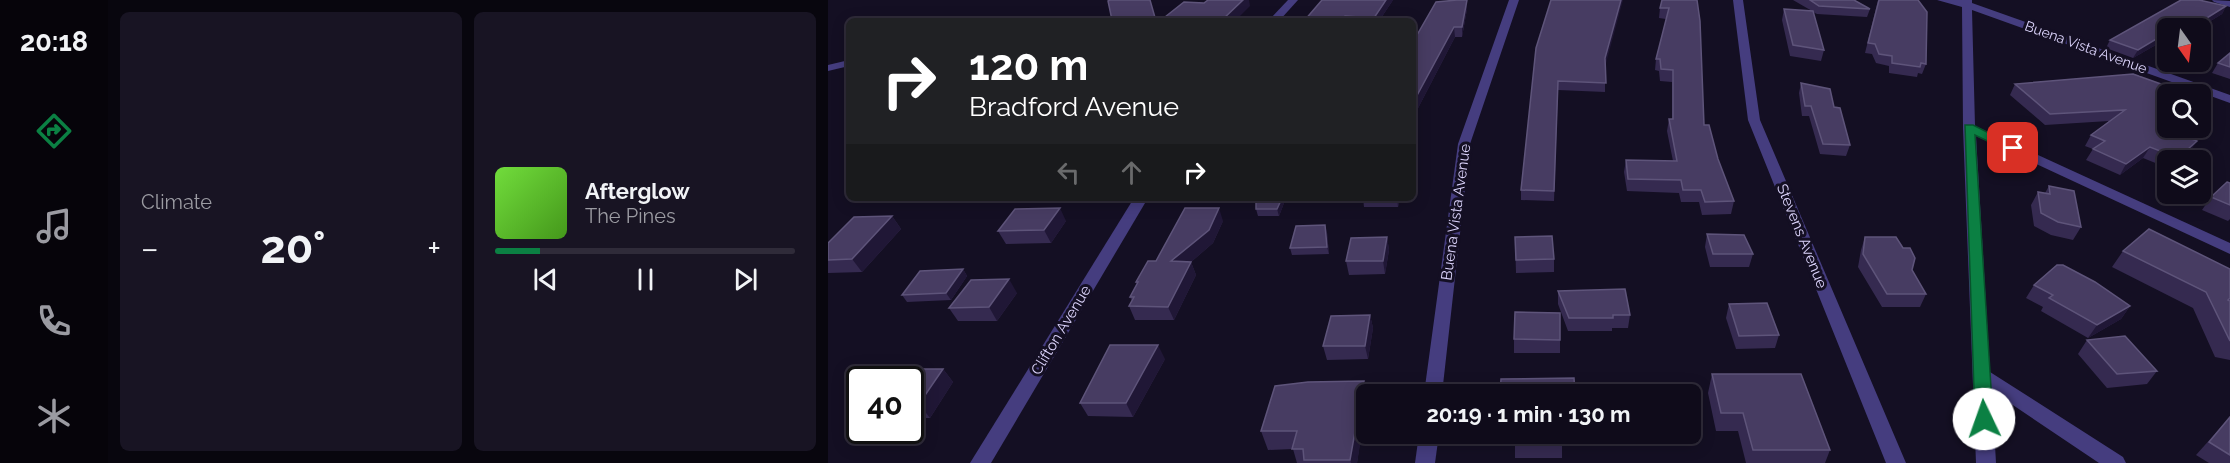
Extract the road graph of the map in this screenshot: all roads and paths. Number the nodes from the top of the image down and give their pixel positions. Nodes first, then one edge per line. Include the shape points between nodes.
1 (1293, 0) edge
2 (1514, 0) edge
3 (1738, 0) edge
4 (1942, 0) edge
5 (2217, 0) edge
6 (1967, 2) edge
7 (2230, 4) edge
8 (1276, 18) edge
9 (846, 64) edge
10 (828, 68) edge
11 (2230, 99) edge
12 (1969, 128) junction
13 (1140, 201) edge
14 (2230, 249) edge
15 (1981, 375) junction
16 (1434, 384) edge
17 (1428, 444) edge
18 (980, 463) edge
19 (1425, 463) edge
20 (1896, 463) edge
21 (1986, 463) edge
22 (2116, 463) edge

1 - 8 street
2 - 16 street, Buena Vista Avenue via 1464,144
3 - 20 street, Stevens Avenue via 1754,120
4 - 6 street, Buena Vista Avenue
5 - 7 street
6 - 11 street, Buena Vista Avenue
6 - 12 street
9 - 10 street
12 - 14 street
12 - 15 street
13 - 18 street, Clifton Avenue
15 - 21 street
15 - 22 street
17 - 19 street

